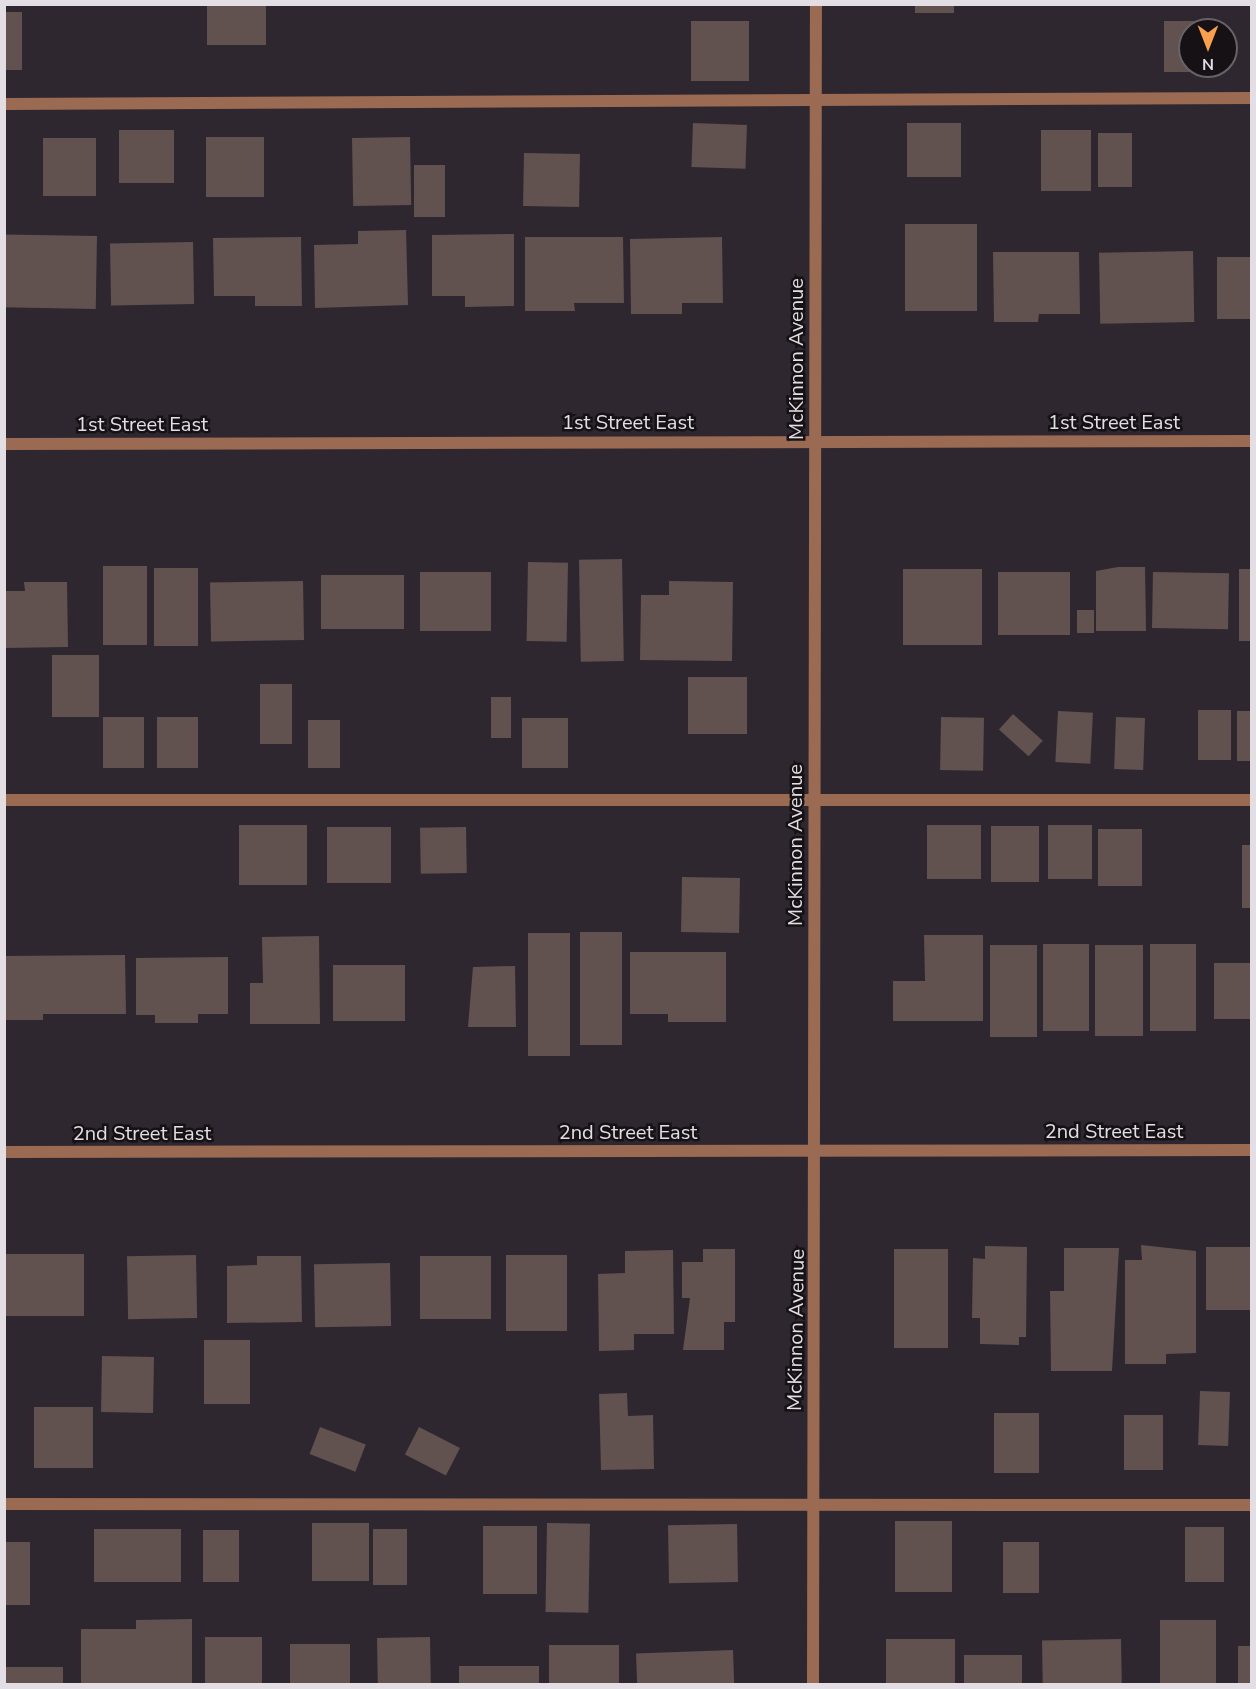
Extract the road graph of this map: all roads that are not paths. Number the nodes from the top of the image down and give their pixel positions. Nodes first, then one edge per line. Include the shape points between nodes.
1 (816, 4) edge
2 (1251, 98) edge
3 (816, 100) junction
4 (4, 104) edge
5 (816, 441) junction
6 (1251, 441) edge
7 (4, 444) edge
8 (4, 800) edge
9 (813, 800) junction
10 (1251, 800) edge
11 (1251, 1150) edge
12 (818, 1151) junction
13 (4, 1152) edge
14 (4, 1504) edge
15 (1251, 1505) edge
16 (813, 1506) junction
17 (813, 1684) edge

1 - 3 street, McKinnon Avenue
2 - 3 street
3 - 4 street
3 - 5 street, McKinnon Avenue
5 - 6 street, 1st Street East
5 - 7 street, 1st Street East
5 - 9 street, McKinnon Avenue
8 - 9 street
9 - 10 street
9 - 12 street, McKinnon Avenue
11 - 12 street, 2nd Street East
12 - 13 street, 2nd Street East
12 - 16 street, McKinnon Avenue
14 - 16 street
15 - 16 street
16 - 17 street, McKinnon Avenue

